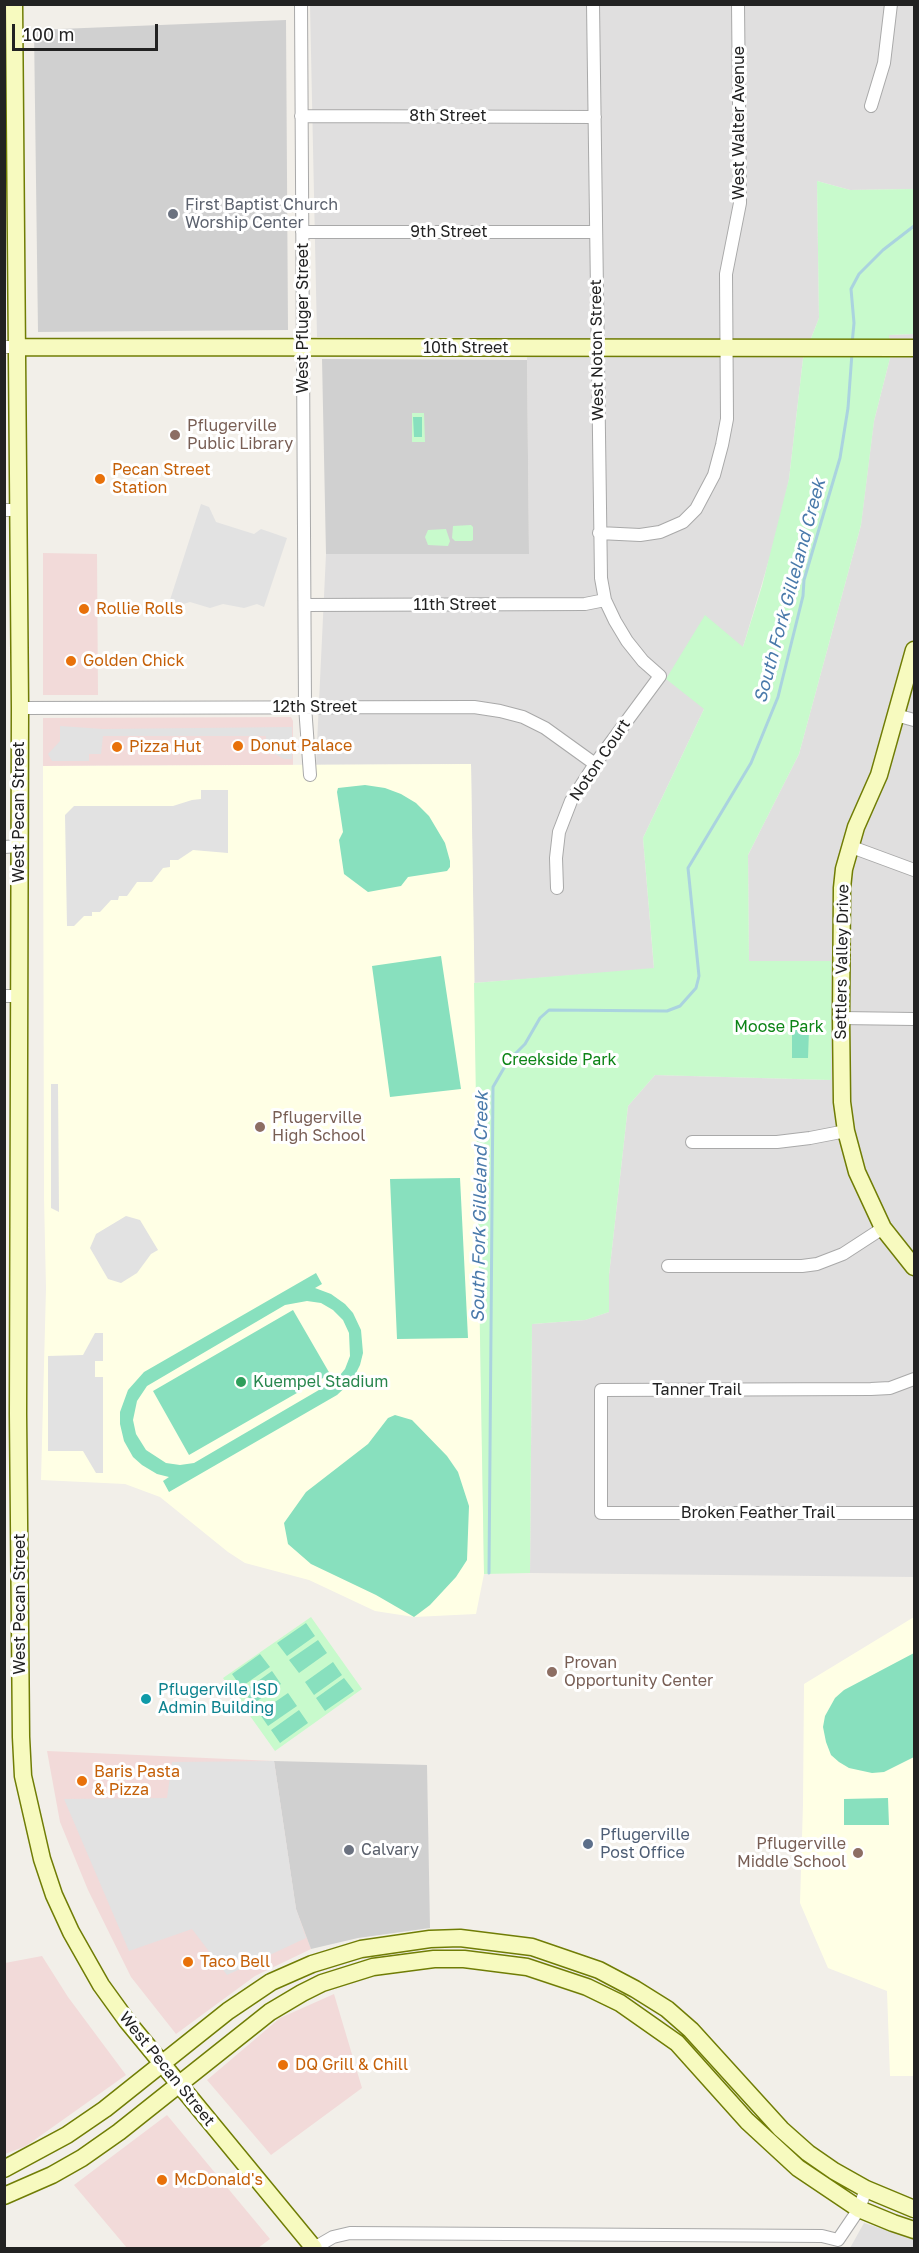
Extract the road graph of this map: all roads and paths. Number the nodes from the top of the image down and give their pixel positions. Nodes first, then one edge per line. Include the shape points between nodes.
1 (14, 4) edge
2 (301, 4) edge
3 (594, 4) edge
4 (738, 4) edge
5 (891, 4) edge
6 (871, 106) dead end
7 (301, 116) junction
8 (595, 117) junction
9 (302, 232) junction
10 (596, 232) junction
11 (11, 347) edge
12 (303, 347) junction
13 (597, 348) junction
14 (726, 348) junction
15 (915, 348) edge
16 (11, 510) edge
17 (599, 533) junction
18 (605, 600) junction
19 (305, 605) junction
20 (915, 650) edge
21 (660, 676) joint
22 (305, 706) junction
23 (20, 708) junction
24 (897, 715) junction
25 (915, 720) edge
26 (596, 764) junction
27 (310, 775) dead end
28 (12, 846) edge
29 (849, 846) junction
30 (915, 870) edge
31 (557, 888) dead end
32 (11, 996) edge
33 (841, 1018) junction
34 (915, 1019) edge
35 (846, 1131) junction
36 (692, 1142) dead end
37 (884, 1228) junction
38 (668, 1266) dead end
39 (915, 1267) edge
40 (12, 1305) edge
41 (915, 1379) edge
42 (601, 1513) joint
43 (915, 1513) edge
44 (532, 1947) junction
45 (312, 1964) junction
46 (527, 1967) junction
47 (322, 1983) junction
48 (667, 2009) junction
49 (655, 2026) junction
50 (163, 2064) junction
51 (733, 2074) junction
52 (180, 2085) junction
53 (717, 2086) junction
54 (4, 2169) edge
55 (866, 2189) junction
56 (4, 2196) edge
57 (859, 2208) junction
58 (915, 2209) edge
59 (915, 2230) edge
60 (314, 2248) edge

1 - 11 main road, West Pecan Street
2 - 7 street, West Pfluger Street
3 - 8 street, West Noton Street
4 - 14 street, West Walter Avenue via 740,203 726,274
5 - 6 street via 884,63
7 - 8 street, 8th Street
7 - 9 street, West Pfluger Street
8 - 10 street, West Noton Street
9 - 10 street, 9th Street
9 - 12 street, West Pfluger Street
10 - 13 street, West Noton Street
11 - 12 main road, 10th Street
11 - 16 main road, West Pecan Street
12 - 13 main road, 10th Street
12 - 19 street, West Pfluger Street
13 - 14 main road, 10th Street
13 - 17 street, West Noton Street
14 - 15 main road, 10th Street
14 - 17 street, West Walter Avenue via 727,419 722,446 714,475 696,509 683,522 660,532
16 - 23 main road, West Pecan Street
17 - 18 street, West Noton Street
18 - 19 street, 11th Street via 585,604
18 - 21 street, West Noton Street via 627,641
19 - 22 street, West Pfluger Street
20 - 24 main road, Settlers Valley Drive
21 - 26 street, Noton Court
22 - 23 street, 12th Street
22 - 26 street, 12th Street via 474,707 500,711 545,728
22 - 27 street, West Pfluger Street
23 - 28 main road, West Pecan Street
24 - 25 street
24 - 29 main road, Settlers Valley Drive via 879,775
26 - 31 street, Noton Court via 571,801 559,832
28 - 32 main road, West Pecan Street
29 - 30 street
29 - 33 main road, Settlers Valley Drive via 842,888
32 - 40 main road, West Pecan Street
33 - 34 street
33 - 35 main road, Settlers Valley Drive
35 - 36 street via 777,1142
35 - 37 main road, Settlers Valley Drive via 857,1172
37 - 38 street via 843,1254 817,1264
37 - 39 main road, Settlers Valley Drive
40 - 50 main road, West Pecan Street via 21,1737 31,1817 54,1895 71,1932 101,1985
41 - 42 street, Tanner Trail via 890,1388 871,1389 601,1390
42 - 43 street, Broken Feather Trail
44 - 45 main road via 430,1939 361,1949
44 - 46 main road
44 - 48 main road via 599,1970
45 - 47 main road
45 - 50 main road via 250,1995
46 - 47 main road via 486,1960 434,1959 373,1967
46 - 49 main road via 587,1987
47 - 52 main road via 270,2012
48 - 49 main road
48 - 51 main road
49 - 53 main road via 677,2043
50 - 52 main road, West Pecan Street
50 - 54 main road via 68,2135
51 - 53 main road
51 - 55 main road via 774,2122 800,2145
52 - 56 main road via 82,2158
52 - 60 main road, West Pecan Street
53 - 57 main road via 798,2168
55 - 57 street
55 - 58 main road
57 - 59 main road
57 - 60 street via 838,2240 822,2236 350,2233

